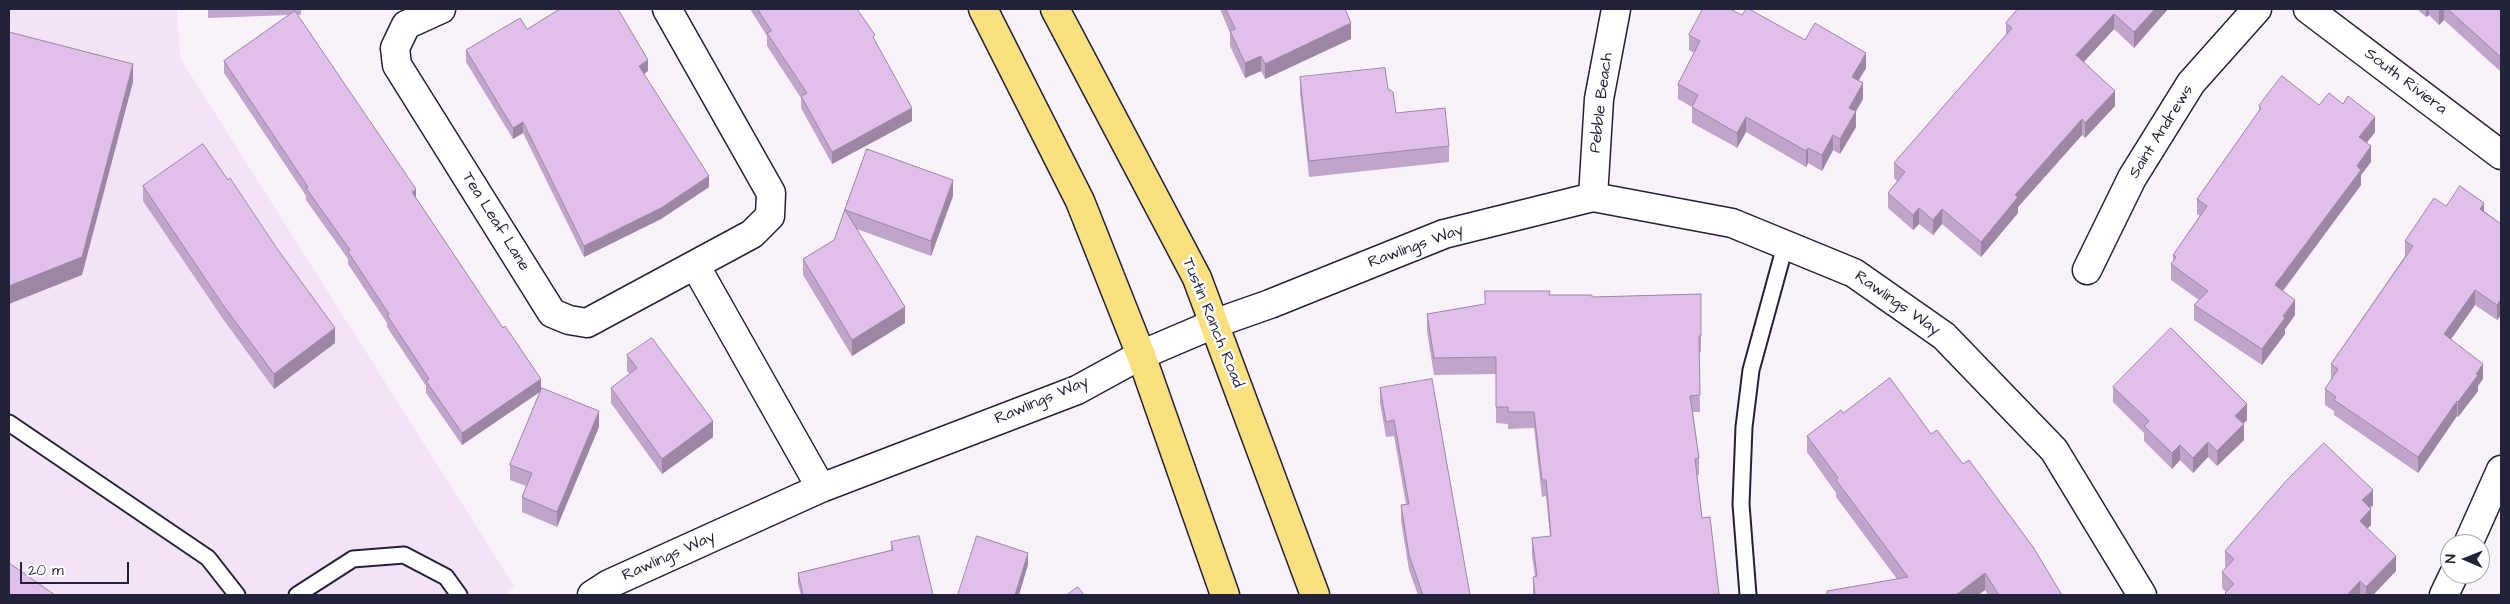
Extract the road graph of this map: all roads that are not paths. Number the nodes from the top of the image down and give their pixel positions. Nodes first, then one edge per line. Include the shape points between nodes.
1 (441, 9) edge
2 (666, 9) edge
3 (983, 9) edge
4 (1055, 9) edge
5 (1616, 9) edge
6 (2257, 9) edge
7 (2308, 9) edge
8 (2501, 155) edge
9 (1593, 197) junction
10 (1786, 246) junction
11 (695, 265) junction
12 (2087, 270) dead end
13 (1216, 323) junction
14 (1141, 354) junction
15 (9, 423) edge
16 (2501, 470) edge
17 (821, 488) junction
18 (2472, 534) edge
19 (237, 595) edge
20 (297, 595) edge
21 (460, 595) edge
22 (592, 595) edge
23 (1225, 595) edge
24 (1315, 595) edge
25 (1748, 595) edge
26 (2142, 595) edge

1 - 11 street, Tea Leaf Lane via 406,25 395,48 397,65 552,313 587,323
2 - 11 street, Tea Leaf Lane via 770,194 770,216 752,234
3 - 14 main road via 1080,201
4 - 13 main road, Tustin Ranch Road via 1197,278
5 - 9 street, Pebble Beach via 1599,99
6 - 12 street, Saint Andrews via 2192,83 2132,178
7 - 8 street, South Riviera
9 - 10 street, Rawlings Way via 1732,223
9 - 13 street, Rawlings Way via 1444,234
10 - 25 lane via 1751,370 1744,427 1741,504
10 - 26 street, Rawlings Way via 1854,273 1944,336 2054,450
11 - 17 street
13 - 14 street, Rawlings Way
13 - 24 main road, Tustin Ranch Road
14 - 17 street, Rawlings Way via 1067,393
14 - 23 main road
15 - 19 lane via 208,558
16 - 18 street
17 - 22 street, Rawlings Way via 609,584
20 - 21 lane via 353,559 404,555 446,577

